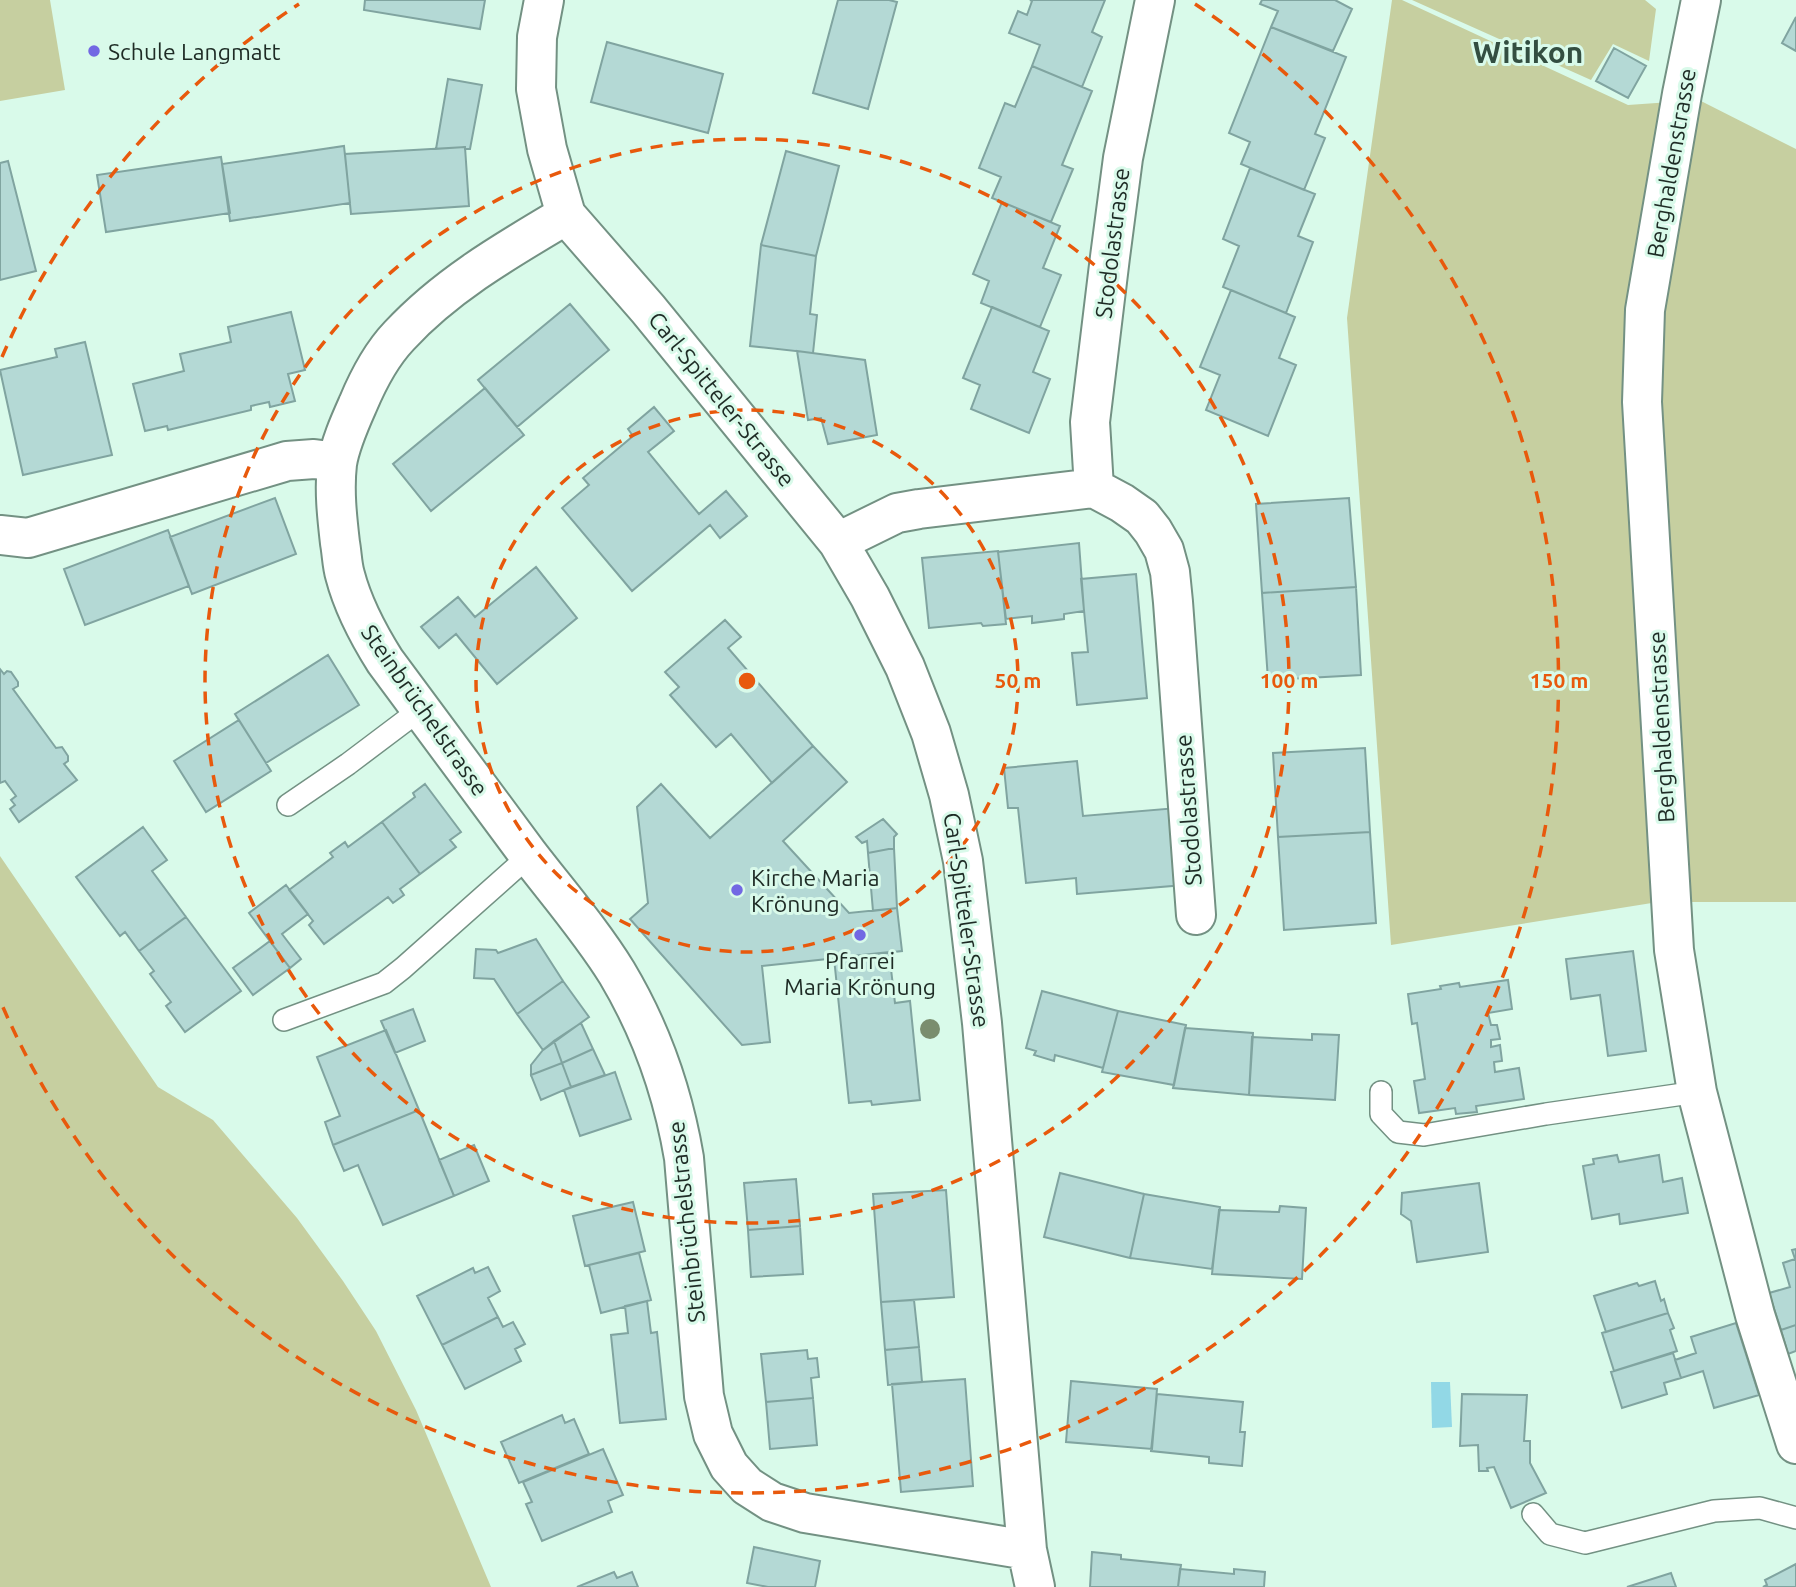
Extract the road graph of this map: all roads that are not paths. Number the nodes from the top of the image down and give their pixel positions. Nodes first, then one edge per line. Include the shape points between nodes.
1 (544, 0) edge
2 (1155, 0) edge
3 (1701, 0) edge
4 (566, 215) junction
5 (337, 462) junction
6 (1094, 488) junction
7 (0, 535) edge
8 (838, 542) junction
9 (421, 709) junction
10 (288, 805) dead end
11 (529, 856) junction
12 (1196, 915) dead end
13 (284, 1020) dead end
14 (1381, 1092) dead end
15 (1697, 1092) junction
16 (1796, 1444) edge
17 (1533, 1514) dead end
18 (1796, 1518) edge
19 (1027, 1550) junction
20 (1035, 1587) edge

1 - 4 street, Carl-Spitteler-Strasse via 537,37 536,89
2 - 6 street, Stodolastrasse via 1123,158 1107,284 1090,422
3 - 15 street, Berghaldenstrasse via 1645,310 1642,402 1674,950
4 - 5 street, Steinbrüchelstrasse via 450,290 397,338 367,381
4 - 8 street, Carl-Spitteler-Strasse
5 - 7 street via 287,461 28,538
5 - 9 street, Steinbrüchelstrasse via 336,510 344,573 371,639
6 - 8 street via 897,513
6 - 12 street, Stodolastrasse via 1142,517 1164,550 1170,572
8 - 19 street, Carl-Spitteler-Strasse via 905,667 931,733 963,861 982,1023
9 - 10 lane
9 - 11 street, Steinbrüchelstrasse
11 - 13 lane via 384,983
11 - 19 street, Steinbrüchelstrasse via 617,973 662,1068 684,1158 704,1395 713,1434 729,1466 747,1486 772,1502 805,1513
14 - 15 lane via 1381,1114 1398,1132 1424,1136
15 - 16 street, Berghaldenstrasse via 1755,1315
17 - 18 lane via 1550,1534 1585,1543 1714,1511 1760,1508
19 - 20 street, Carl-Spitteler-Strasse

